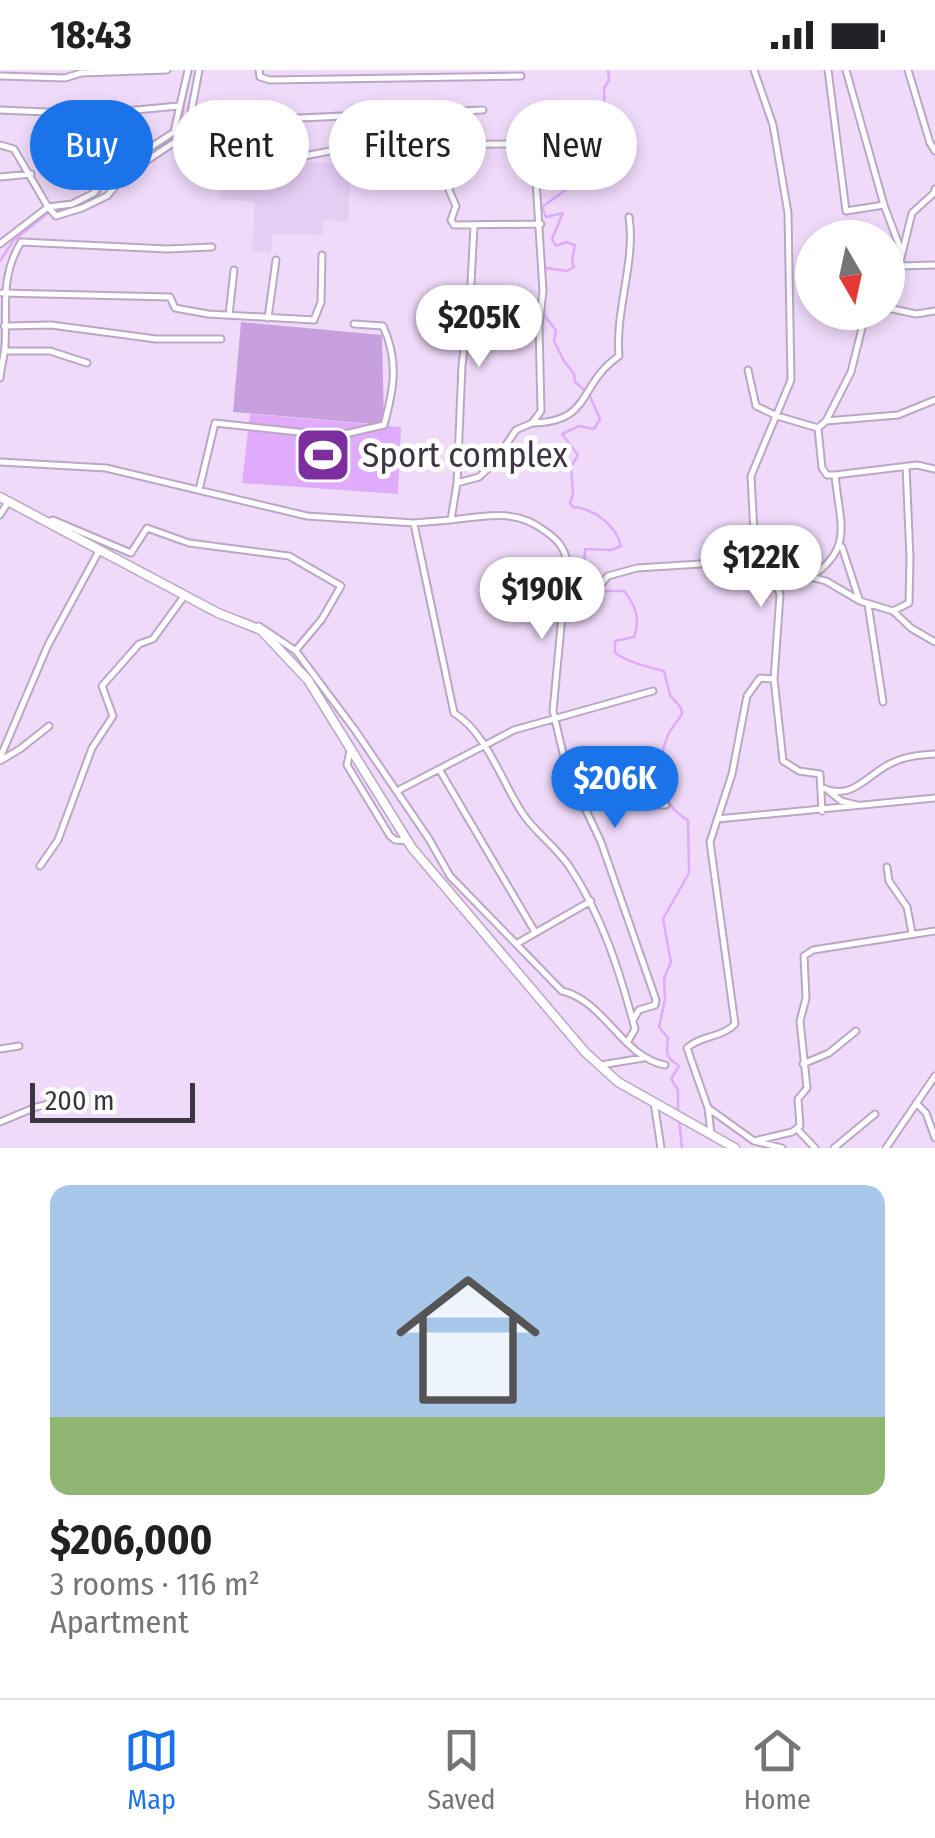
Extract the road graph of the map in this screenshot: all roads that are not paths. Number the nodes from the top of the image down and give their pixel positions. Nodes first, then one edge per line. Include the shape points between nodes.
1 (167, 70) edge
2 (188, 70) edge
3 (198, 70) edge
4 (259, 70) edge
5 (466, 70) edge
6 (754, 70) edge
7 (828, 70) edge
8 (846, 70) edge
9 (908, 70) edge
10 (0, 76) edge
11 (521, 76) dead end
12 (462, 78) junction
13 (180, 100) edge
14 (193, 100) edge
15 (173, 107) edge
16 (0, 110) edge
17 (173, 133) edge
18 (173, 143) edge
19 (486, 144) edge
20 (0, 145) edge
21 (935, 151) edge
22 (30, 173) edge
23 (30, 174) edge
24 (0, 177) edge
25 (935, 188) edge
26 (40, 190) edge
27 (450, 190) edge
28 (884, 206) junction
29 (51, 210) junction
30 (629, 216) dead end
31 (889, 220) edge
32 (541, 224) junction
33 (474, 226) junction
34 (905, 241) edge
35 (0, 244) edge
36 (212, 246) dead end
37 (322, 254) dead end
38 (276, 260) dead end
39 (935, 265) edge
40 (905, 266) edge
41 (234, 270) dead end
42 (2, 293) edge
43 (442, 307) dead end
44 (469, 310) junction
45 (935, 311) edge
46 (905, 312) edge
47 (229, 315) junction
48 (268, 318) junction
49 (354, 324) dead end
50 (4, 326) junction
51 (863, 330) edge
52 (220, 338) dead end
53 (5, 352) junction
54 (87, 363) dead end
55 (748, 370) dead end
56 (0, 378) edge
57 (935, 400) edge
58 (777, 416) junction
59 (826, 421) junction
60 (532, 424) junction
61 (818, 428) junction
62 (0, 462) edge
63 (906, 466) junction
64 (935, 469) edge
65 (834, 476) junction
66 (458, 483) junction
67 (199, 490) junction
68 (3, 502) edge
69 (0, 515) edge
70 (451, 520) junction
71 (46, 523) junction
72 (414, 523) junction
73 (841, 544) junction
74 (99, 551) junction
75 (760, 565) junction
76 (811, 578) junction
77 (602, 583) dead end
78 (185, 595) junction
79 (864, 602) junction
80 (893, 611) junction
81 (232, 620) junction
82 (935, 642) edge
83 (296, 651) junction
84 (774, 680) junction
85 (654, 691) dead end
86 (883, 702) dead end
87 (555, 716) junction
88 (48, 726) dead end
89 (483, 746) junction
90 (352, 748) junction
91 (935, 754) edge
92 (0, 759) edge
93 (439, 769) junction
94 (821, 787) junction
95 (379, 791) junction
96 (396, 791) junction
97 (829, 791) junction
98 (367, 798) junction
99 (935, 798) edge
100 (586, 804) junction
101 (666, 805) dead end
102 (860, 806) junction
103 (822, 810) junction
104 (717, 819) junction
105 (408, 841) junction
106 (40, 866) dead end
107 (887, 867) dead end
108 (592, 902) junction
109 (935, 931) edge
110 (535, 932) junction
111 (912, 934) junction
112 (516, 944) junction
113 (633, 1020) junction
114 (856, 1031) dead end
115 (628, 1041) junction
116 (19, 1046) dead end
117 (0, 1049) edge
118 (643, 1058) junction
119 (804, 1064) junction
120 (599, 1065) junction
121 (665, 1065) dead end
122 (935, 1076) edge
123 (64, 1100) dead end
124 (654, 1102) junction
125 (916, 1103) junction
126 (708, 1108) junction
127 (876, 1114) dead end
128 (0, 1122) edge
129 (798, 1130) junction
130 (711, 1133) junction
131 (935, 1138) edge
132 (754, 1142) junction
133 (660, 1148) edge
134 (734, 1148) edge
135 (782, 1148) edge
136 (815, 1148) edge
137 (834, 1148) edge
138 (886, 1148) edge

1 - 10 street
2 - 13 street
3 - 14 street
4 - 12 street via 270,80
5 - 12 street
6 - 58 street via 773,125 788,214 793,364
7 - 28 street via 846,210
8 - 28 street
9 - 21 street
11 - 12 street
15 - 16 street via 92,114
17 - 29 street via 102,179 94,194
18 - 29 street via 125,175 108,196 82,208
19 - 32 street via 534,149
20 - 22 street via 14,149
23 - 24 street
25 - 34 street via 912,213
26 - 29 street
27 - 33 street via 456,206 451,220
28 - 31 street
29 - 35 street
30 - 60 street via 619,356 586,391 579,409 561,422
32 - 33 street
32 - 60 street via 541,411
33 - 44 street
36 - 42 street via 20,242 3,264
37 - 48 street via 322,302 314,320
38 - 48 street
39 - 40 street
41 - 47 street
42 - 47 street via 170,297 175,308
42 - 50 street
43 - 44 street
44 - 66 street
45 - 46 street
47 - 48 street
49 - 67 street via 382,326 393,349 393,394 384,425 336,436 215,423
50 - 52 street
50 - 53 street
51 - 59 street
53 - 54 street via 50,351
53 - 56 street
55 - 58 street via 752,401
57 - 59 street via 898,414
58 - 61 street
58 - 75 street via 751,476
59 - 61 street
60 - 66 street via 516,430 478,477
61 - 65 street via 822,468
62 - 67 street via 106,468
63 - 64 street
63 - 65 street
63 - 80 street via 908,603
65 - 73 street
66 - 70 street
67 - 72 street via 307,516
68 - 69 street
68 - 71 main road
70 - 72 street
70 - 87 street via 514,515 564,548
71 - 74 main road
71 - 83 street via 53,520 131,553 147,528 189,543 289,556 342,586
72 - 89 street via 454,713
73 - 76 street
73 - 79 street
74 - 78 main road
74 - 92 street via 48,645
75 - 76 street
75 - 77 street via 637,568
75 - 84 street via 780,595
76 - 79 street
78 - 81 main road
78 - 106 street via 153,638 139,644 102,686 113,716
79 - 80 street
79 - 86 street
80 - 82 street
81 - 83 street via 266,628
81 - 90 main road via 261,630 292,660
83 - 96 street
84 - 94 street via 782,762 820,774
84 - 104 street via 760,678 747,696
85 - 87 street
87 - 89 street
87 - 100 street via 567,770
88 - 92 street
89 - 93 street
89 - 108 street via 525,817
90 - 95 main road
90 - 98 street via 347,764
91 - 97 street via 890,763 852,790
93 - 96 street
93 - 110 street
94 - 97 street
94 - 103 street
95 - 98 street
95 - 105 main road
96 - 112 street via 450,876
97 - 102 street
98 - 105 street via 392,838
99 - 102 street
100 - 101 street
100 - 113 street via 656,1000
102 - 103 street
103 - 104 street
104 - 126 street via 710,842 736,1024 687,1048
105 - 120 main road
107 - 111 street via 907,906
108 - 110 street
108 - 113 street
109 - 111 street
110 - 112 street
111 - 119 street via 804,956
112 - 115 street via 562,991 584,1001
113 - 115 street via 636,1029
114 - 119 street
115 - 118 street
116 - 117 street
118 - 120 street
118 - 121 street
119 - 129 street via 808,1088 798,1099
120 - 124 main road
122 - 125 street
123 - 128 street
124 - 130 main road
124 - 133 street
125 - 131 street
125 - 138 street
126 - 130 street
126 - 132 street
127 - 137 street
129 - 132 street
129 - 136 street
130 - 134 main road
132 - 135 street

